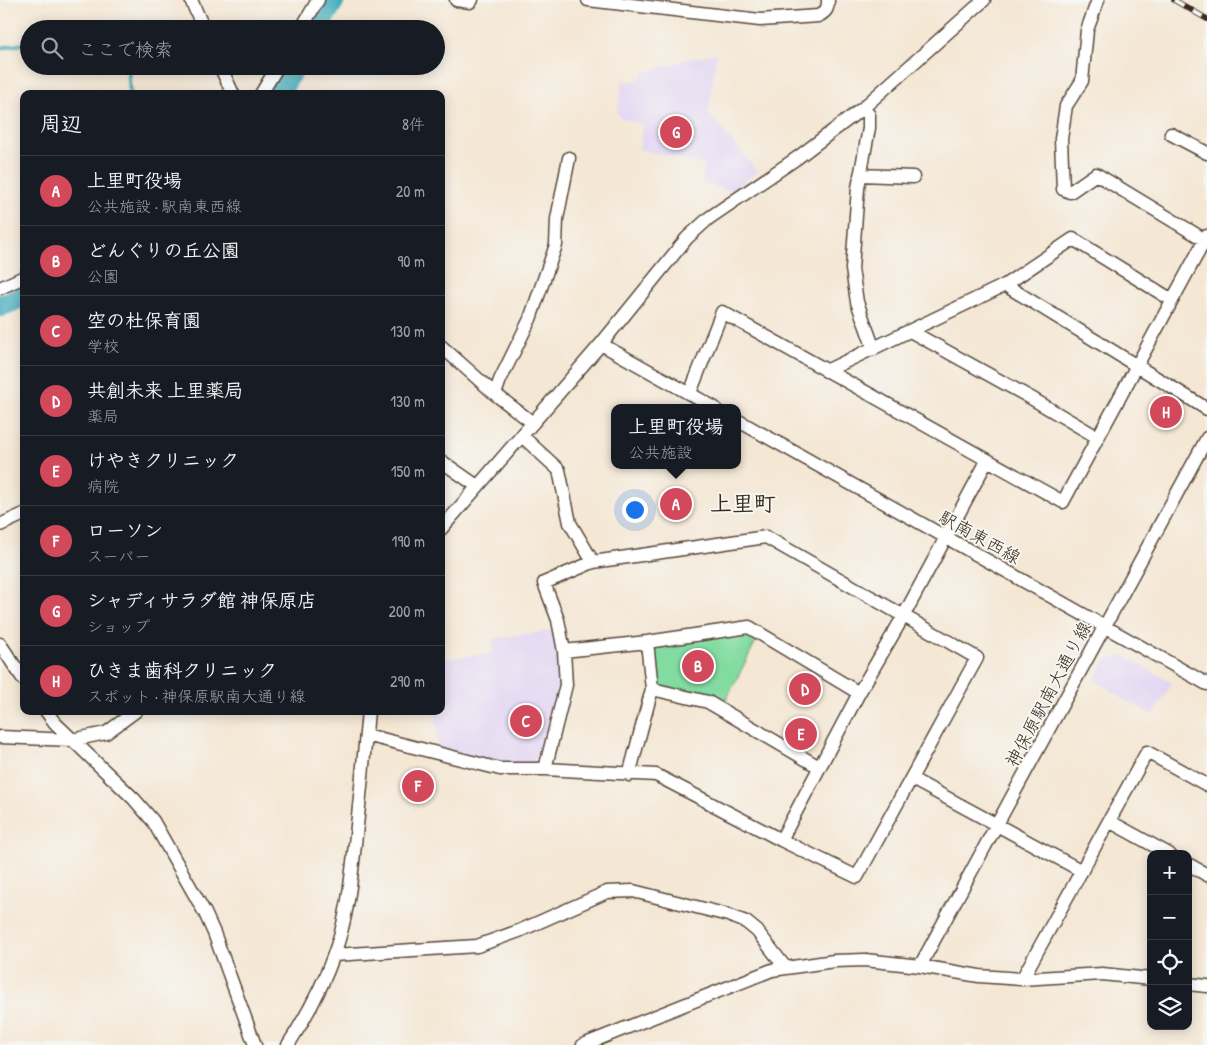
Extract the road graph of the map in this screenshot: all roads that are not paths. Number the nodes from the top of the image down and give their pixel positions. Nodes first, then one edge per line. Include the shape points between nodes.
1 (191, 0) edge
2 (318, 0) edge
3 (456, 0) edge
4 (472, 0) edge
5 (589, 0) edge
6 (828, 0) edge
7 (984, 0) edge
8 (1098, 0) edge
9 (655, 4) edge
10 (200, 20) edge
11 (306, 20) edge
12 (224, 75) edge
13 (273, 75) edge
14 (231, 90) edge
15 (263, 90) edge
16 (863, 108) junction
17 (1171, 134) dead end
18 (1207, 153) edge
19 (569, 158) dead end
20 (860, 175) junction
21 (914, 177) dead end
22 (1206, 238) edge
23 (20, 279) edge
24 (1006, 285) junction
25 (0, 288) edge
26 (1172, 300) junction
27 (910, 331) junction
28 (602, 344) junction
29 (874, 348) junction
30 (445, 350) edge
31 (1136, 366) junction
32 (826, 371) junction
33 (495, 394) junction
34 (690, 394) junction
35 (708, 404) edge
36 (1207, 409) edge
37 (741, 422) edge
38 (533, 423) junction
39 (522, 436) junction
40 (1097, 437) junction
41 (1207, 438) edge
42 (988, 460) junction
43 (445, 464) edge
44 (477, 486) junction
45 (20, 516) edge
46 (0, 524) edge
47 (445, 524) edge
48 (945, 538) junction
49 (593, 562) junction
50 (903, 617) junction
51 (1104, 626) junction
52 (647, 642) junction
53 (0, 644) edge
54 (564, 651) junction
55 (20, 674) edge
56 (1207, 684) edge
57 (652, 689) junction
58 (859, 692) junction
59 (49, 715) edge
60 (130, 715) edge
61 (368, 715) edge
62 (366, 735) junction
63 (0, 737) edge
64 (72, 740) junction
65 (819, 767) junction
66 (545, 769) junction
67 (629, 775) junction
68 (912, 778) junction
69 (1207, 785) edge
70 (1109, 821) junction
71 (997, 826) junction
72 (781, 840) junction
73 (1162, 850) edge
74 (1192, 866) edge
75 (1082, 871) junction
76 (1207, 875) edge
77 (334, 956) junction
78 (920, 966) junction
79 (785, 967) junction
80 (1022, 979) junction
81 (1147, 979) edge
82 (1192, 984) edge
83 (1207, 986) edge
84 (255, 1045) edge
85 (288, 1045) edge
86 (583, 1045) edge

1 - 10 street
2 - 11 street
3 - 4 street
5 - 9 street
6 - 9 street via 828,7 818,16 778,20 731,18
7 - 16 street
8 - 22 street via 1087,30 1082,82 1066,106 1061,139 1063,189 1070,192 1096,174
12 - 14 street
13 - 15 street
16 - 20 street via 869,115 869,128
16 - 28 street via 687,238
17 - 18 street
19 - 33 street via 557,219 556,245 530,319
20 - 21 street
20 - 29 street via 852,269 857,302
22 - 26 street
23 - 25 street
24 - 26 street via 1073,239
24 - 27 street
24 - 31 street
26 - 31 street
27 - 29 street
27 - 40 street
28 - 34 street
28 - 38 street
29 - 32 street
30 - 33 street
31 - 36 street
31 - 40 street
32 - 34 street via 722,312
32 - 42 street
33 - 38 street
34 - 35 street
37 - 48 street, 駅南東西線
38 - 39 street
39 - 44 street
39 - 49 street via 559,470 570,523
40 - 42 street via 1063,502
41 - 51 street, 神保原駅南大通り線
42 - 48 street
43 - 44 street
44 - 47 street
45 - 46 street
48 - 50 street
48 - 51 street, 駅南東西線
49 - 50 street via 766,537
49 - 54 street via 544,583 558,620
50 - 58 street
50 - 68 street via 977,658
51 - 56 street, 駅南東西線
51 - 71 street, 神保原駅南大通り線
52 - 54 street
52 - 57 street
52 - 58 street via 749,627
53 - 55 street
54 - 66 street via 566,685
57 - 65 street via 708,702
57 - 67 street
58 - 65 street
59 - 64 street
60 - 64 street via 106,732
61 - 62 street
62 - 66 street via 500,769
62 - 77 street via 352,877
63 - 64 street
64 - 84 street via 153,821 205,913
65 - 72 street
66 - 67 street
67 - 72 street via 656,775
68 - 71 street
68 - 72 street via 857,877
69 - 70 street via 1147,752
70 - 73 street
70 - 75 street
71 - 75 street
71 - 78 street, 神保原駅南大通り線
74 - 76 street
75 - 80 street
77 - 79 street via 477,946 607,892 632,891 746,922
77 - 85 street via 306,1016
78 - 79 street via 865,960
78 - 80 street
79 - 86 street
80 - 81 street via 1102,974
82 - 83 street

